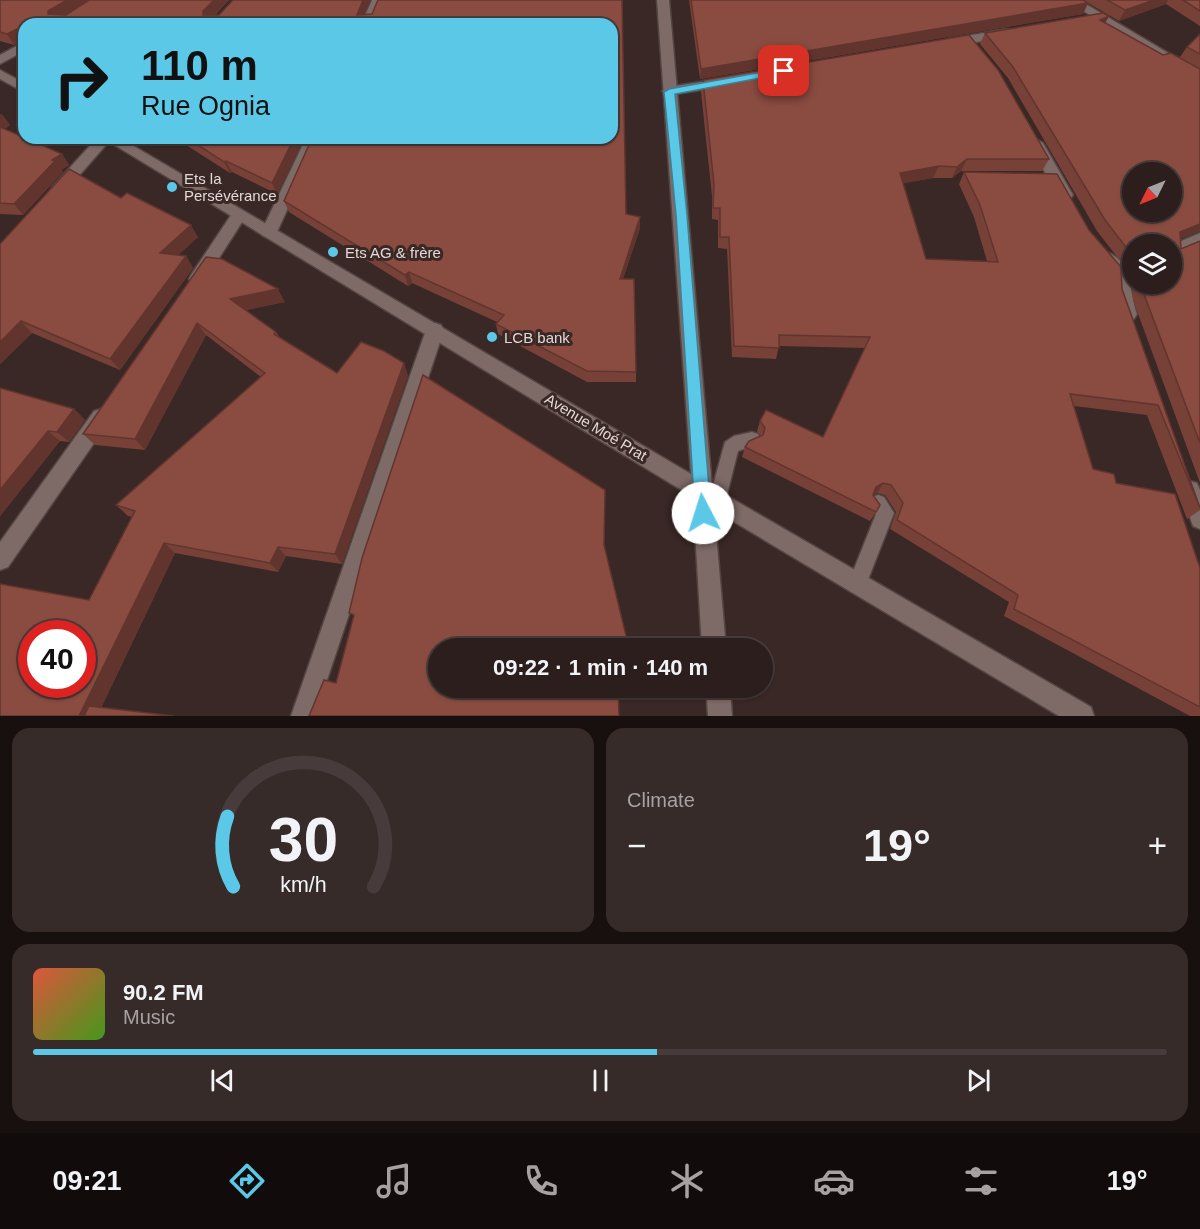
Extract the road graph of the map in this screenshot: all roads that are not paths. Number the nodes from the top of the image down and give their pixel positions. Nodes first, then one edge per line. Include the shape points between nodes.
1 (378, 0) edge
2 (663, 0) edge
3 (1071, 0) edge
4 (1100, 17) junction
5 (370, 18) edge
6 (1078, 21) edge
7 (1023, 30) edge
8 (968, 39) junction
9 (933, 45) edge
10 (18, 50) edge
11 (981, 56) edge
12 (0, 60) edge
13 (0, 74) edge
14 (1200, 77) edge
15 (738, 80) edge
16 (18, 84) edge
17 (669, 92) junction
18 (1029, 129) edge
19 (100, 144) edge
20 (120, 144) edge
21 (310, 144) edge
22 (45, 204) edge
23 (1072, 207) edge
24 (238, 216) junction
25 (269, 232) junction
26 (1200, 239) edge
27 (1096, 244) edge
28 (1182, 247) edge
29 (1122, 268) edge
30 (188, 292) edge
31 (1124, 294) edge
32 (435, 330) junction
33 (1135, 333) edge
34 (114, 397) edge
35 (752, 439) edge
36 (1185, 476) edge
37 (710, 495) junction
38 (878, 504) edge
39 (1200, 519) edge
40 (0, 560) edge
41 (856, 585) junction
42 (714, 638) edge
43 (719, 698) edge
44 (303, 716) edge
45 (720, 716) edge
46 (1082, 716) edge

1 - 5 street
2 - 17 street
3 - 4 street
4 - 6 street
4 - 14 street
7 - 8 street
8 - 9 street
8 - 11 street
10 - 12 street
13 - 16 street
15 - 17 street
17 - 37 street
18 - 23 street via 1049,178
19 - 22 street
20 - 24 street, Avenue Moé Prat
21 - 25 street
24 - 25 street, Avenue Moé Prat
24 - 30 street
25 - 32 street, Avenue Moé Prat
26 - 28 street
27 - 29 street
31 - 33 street
32 - 37 street, Avenue Moé Prat
32 - 44 street
34 - 40 street
35 - 37 lane via 731,447
36 - 39 street
37 - 41 street, Avenue Moé Prat
37 - 42 street
38 - 41 lane via 885,513
41 - 46 street, Avenue Moé Prat
43 - 45 street

